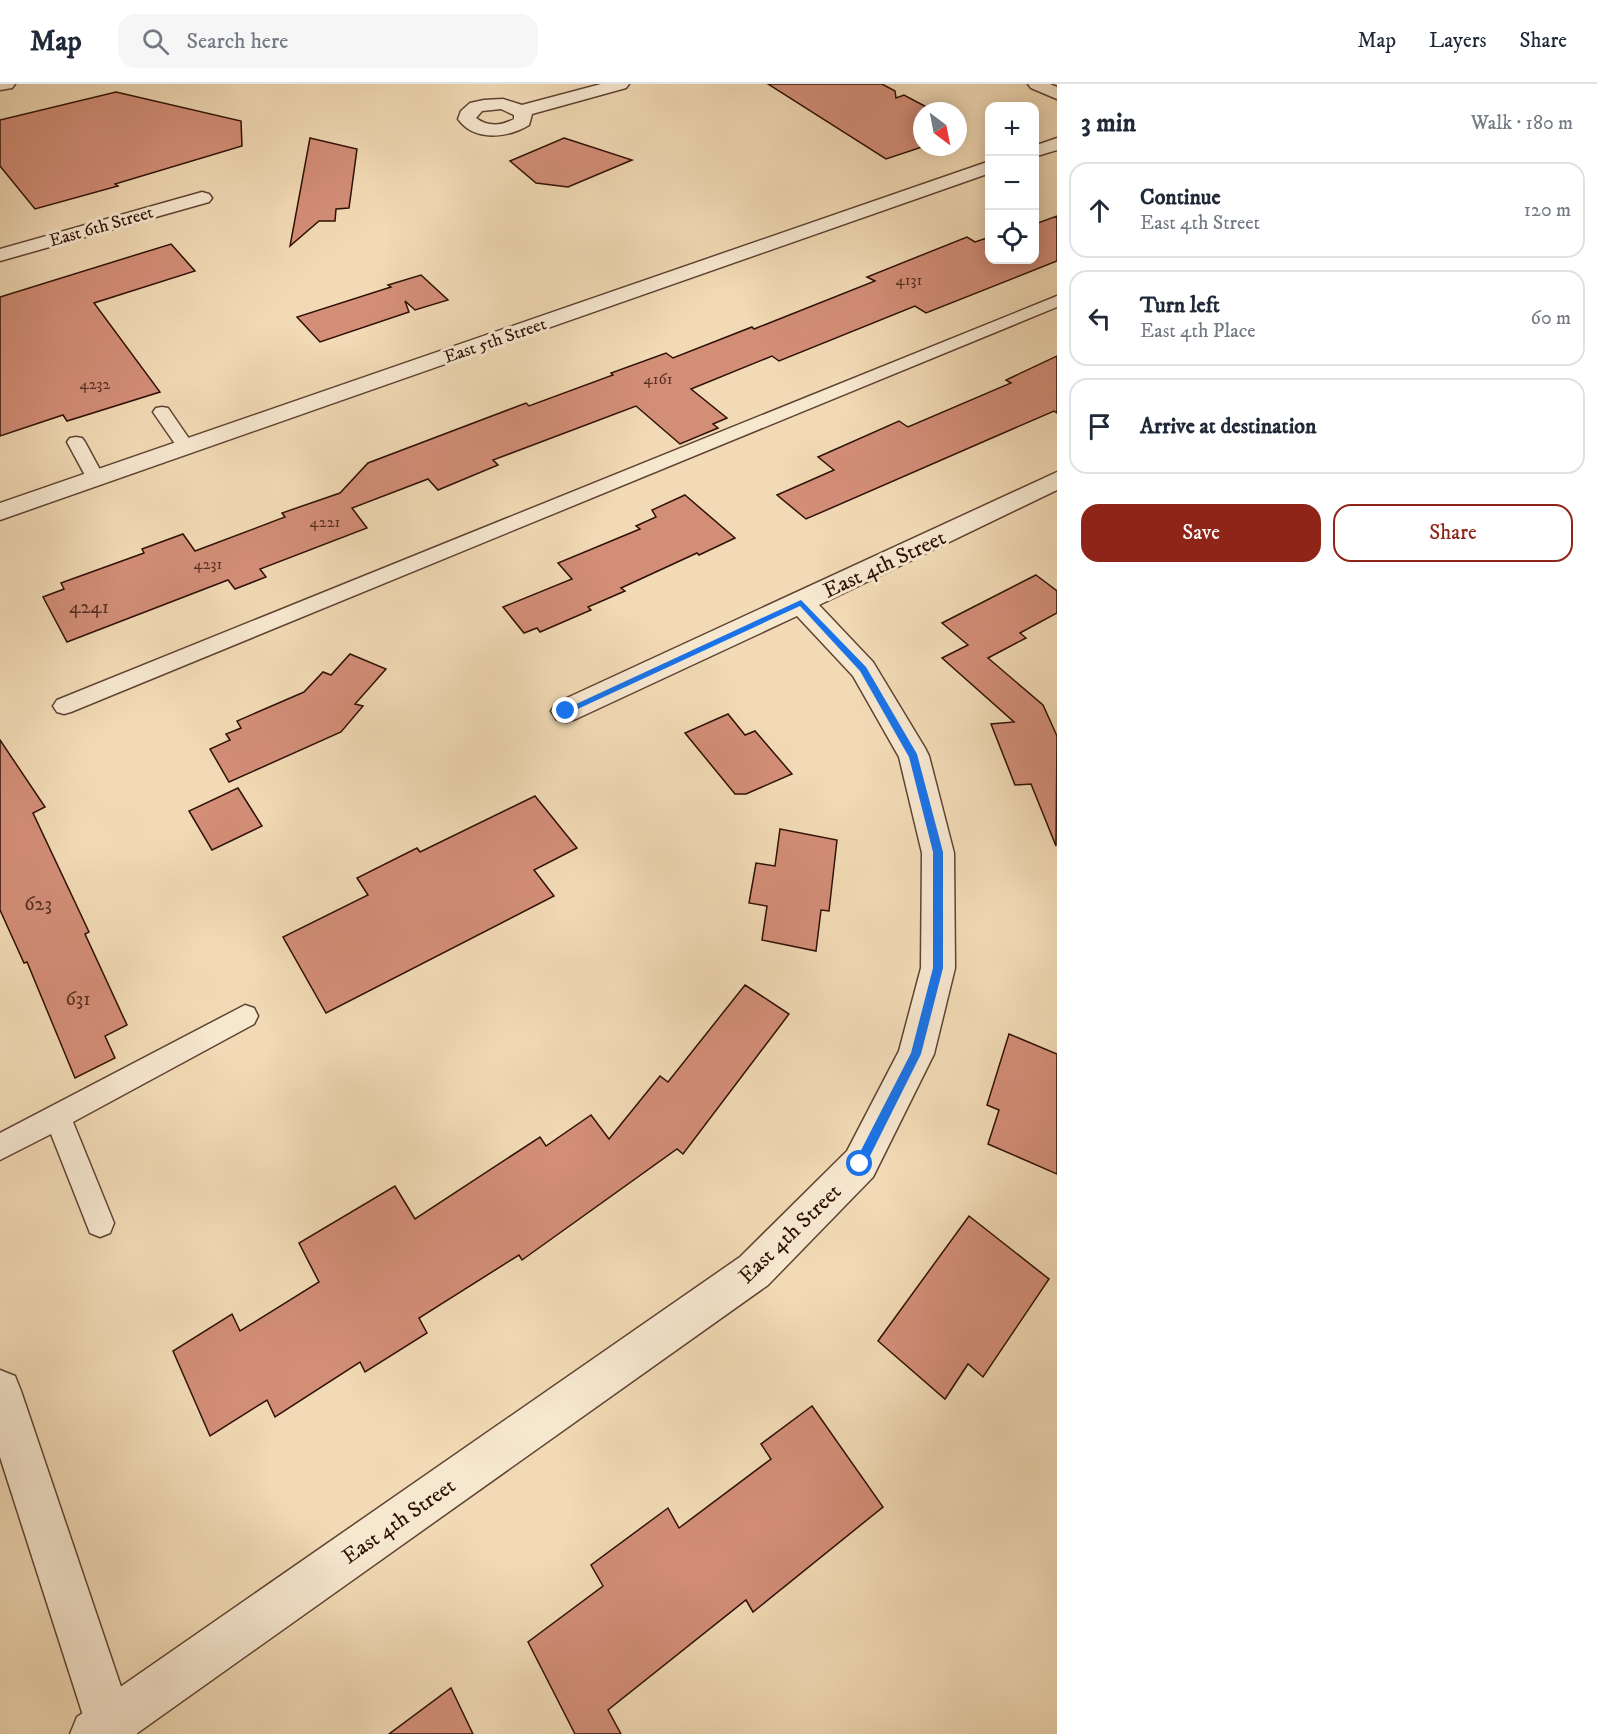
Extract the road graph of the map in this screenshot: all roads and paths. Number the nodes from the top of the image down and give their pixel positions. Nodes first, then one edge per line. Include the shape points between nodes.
1 (6, 84) edge
2 (620, 84) edge
3 (1037, 84) edge
4 (0, 85) edge
5 (1057, 94) edge
6 (522, 111) dead end
7 (1057, 144) edge
8 (1039, 151) edge
9 (985, 169) edge
10 (202, 198) dead end
11 (0, 255) edge
12 (1057, 301) edge
13 (162, 412) dead end
14 (76, 442) dead end
15 (186, 447) junction
16 (96, 479) junction
17 (1057, 480) edge
18 (0, 512) edge
19 (801, 603) junction
20 (64, 706) dead end
21 (566, 711) dead end
22 (244, 1016) dead end
23 (57, 1116) junction
24 (0, 1147) edge
25 (100, 1223) dead end
26 (0, 1391) edge
27 (106, 1730) edge

1 - 4 street
2 - 6 street
3 - 5 street
7 - 8 street
9 - 15 street, East 5th Street
10 - 11 street, East 6th Street
12 - 20 lane
13 - 15 lane
14 - 16 lane
15 - 16 street, East 5th Street
16 - 18 street, East 5th Street
17 - 19 street, East 4th Street
19 - 21 street
19 - 27 street, East 4th Street via 863,669 914,756 938,852 938,968 916,1054 860,1164 754,1271
22 - 23 lane
23 - 24 lane
23 - 25 lane
26 - 27 street

